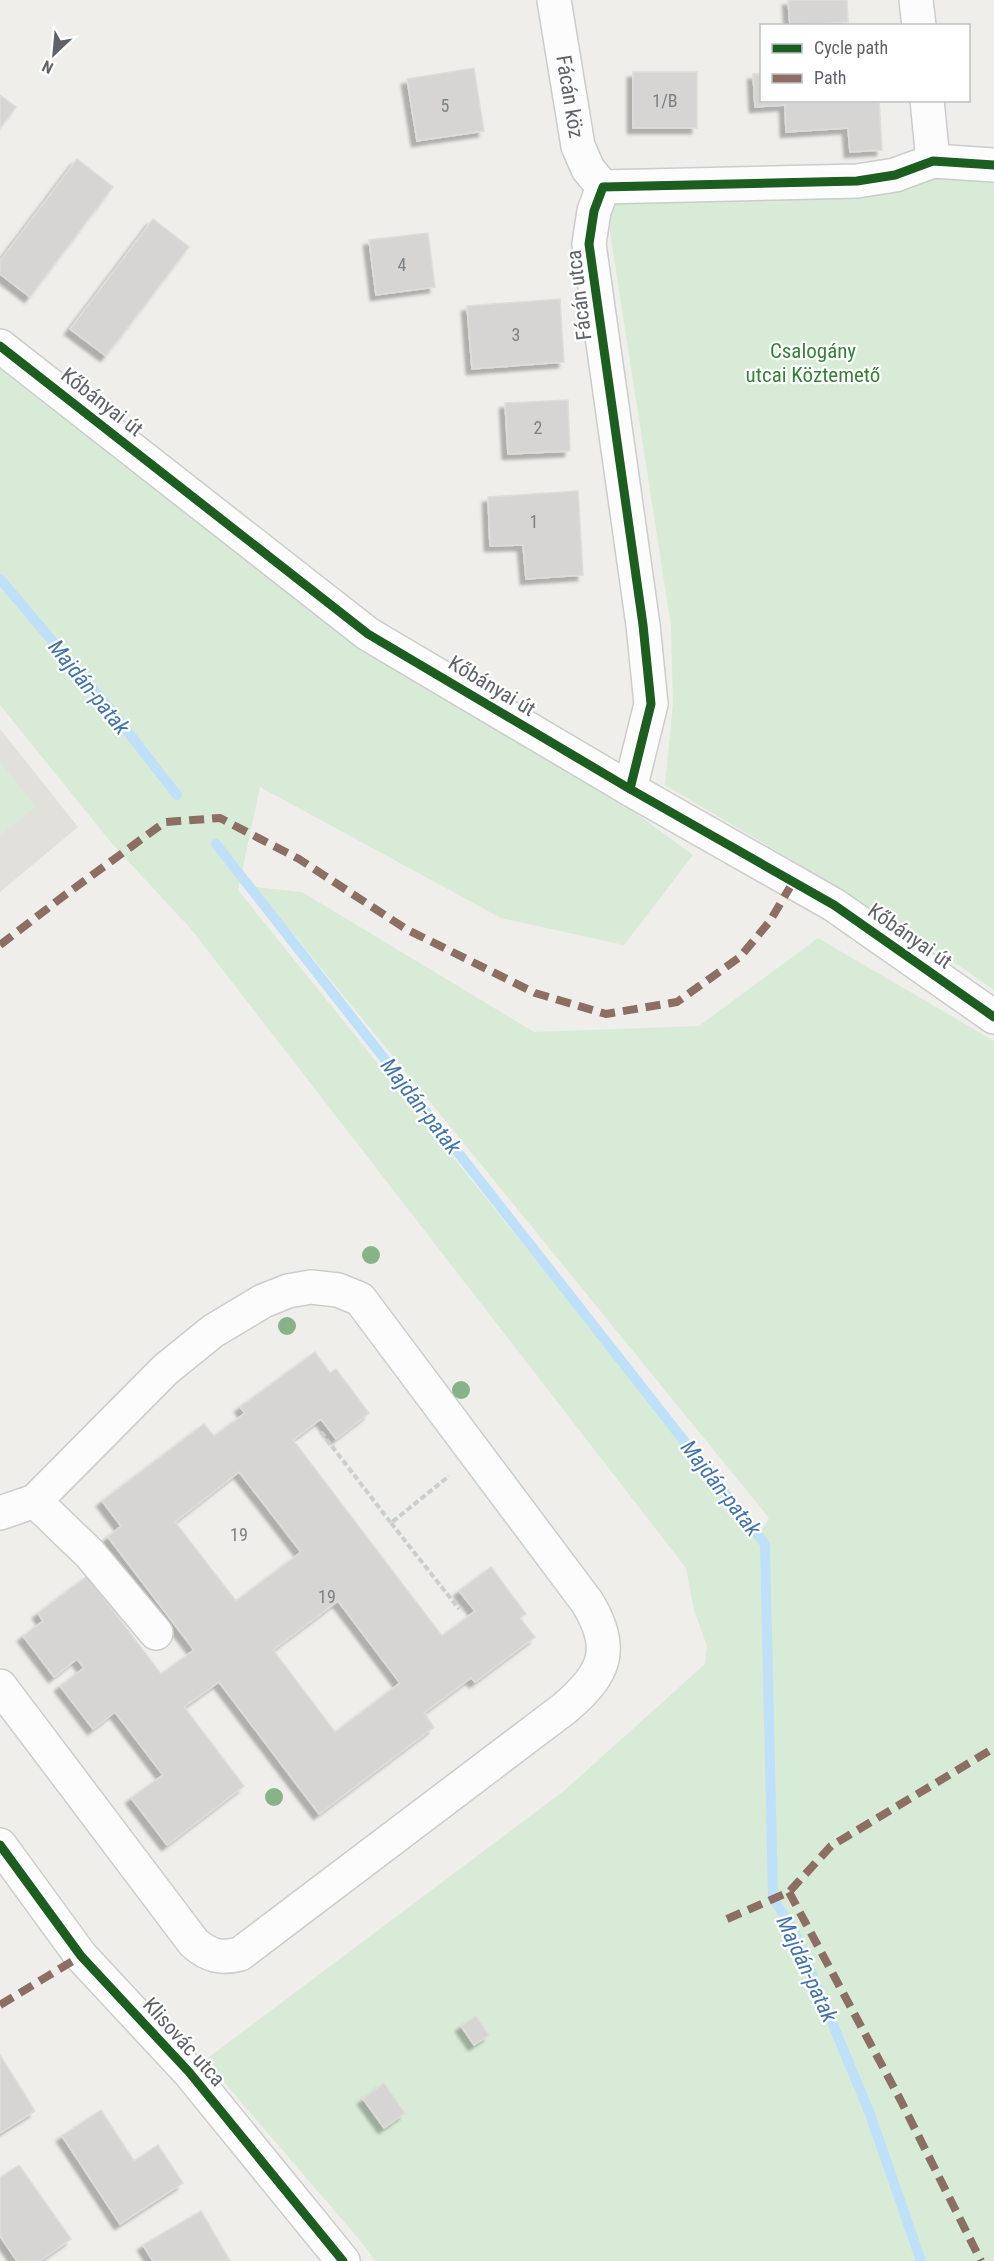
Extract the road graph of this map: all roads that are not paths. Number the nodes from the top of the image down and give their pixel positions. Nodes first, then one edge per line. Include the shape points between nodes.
1 (554, 0) edge
2 (916, 0) edge
3 (919, 24) edge
4 (927, 102) edge
5 (933, 161) junction
6 (994, 165) edge
7 (603, 187) junction
8 (0, 346) edge
9 (630, 789) junction
10 (994, 1017) edge
11 (35, 1501) junction
12 (0, 1513) edge
13 (156, 1633) dead end
14 (0, 1686) edge
15 (0, 1845) edge
16 (343, 2261) edge

1 - 7 street, Fácán köz via 578,146
2 - 3 street
4 - 5 street
5 - 6 street
5 - 7 street via 895,176 857,181
7 - 9 street, Fácán utca via 594,211 589,244 651,704
8 - 9 street, Kőbányai út via 368,634
9 - 10 street, Kőbányai út via 834,905
11 - 12 street
11 - 13 street via 90,1554
11 - 14 street via 166,1369 213,1331 288,1290 338,1290 360,1299 587,1602 605,1645 600,1668 586,1690 565,1708 240,1954 226,1958 204,1952 194,1943
15 - 16 street, Klisovác utca via 81,1956 189,2072

